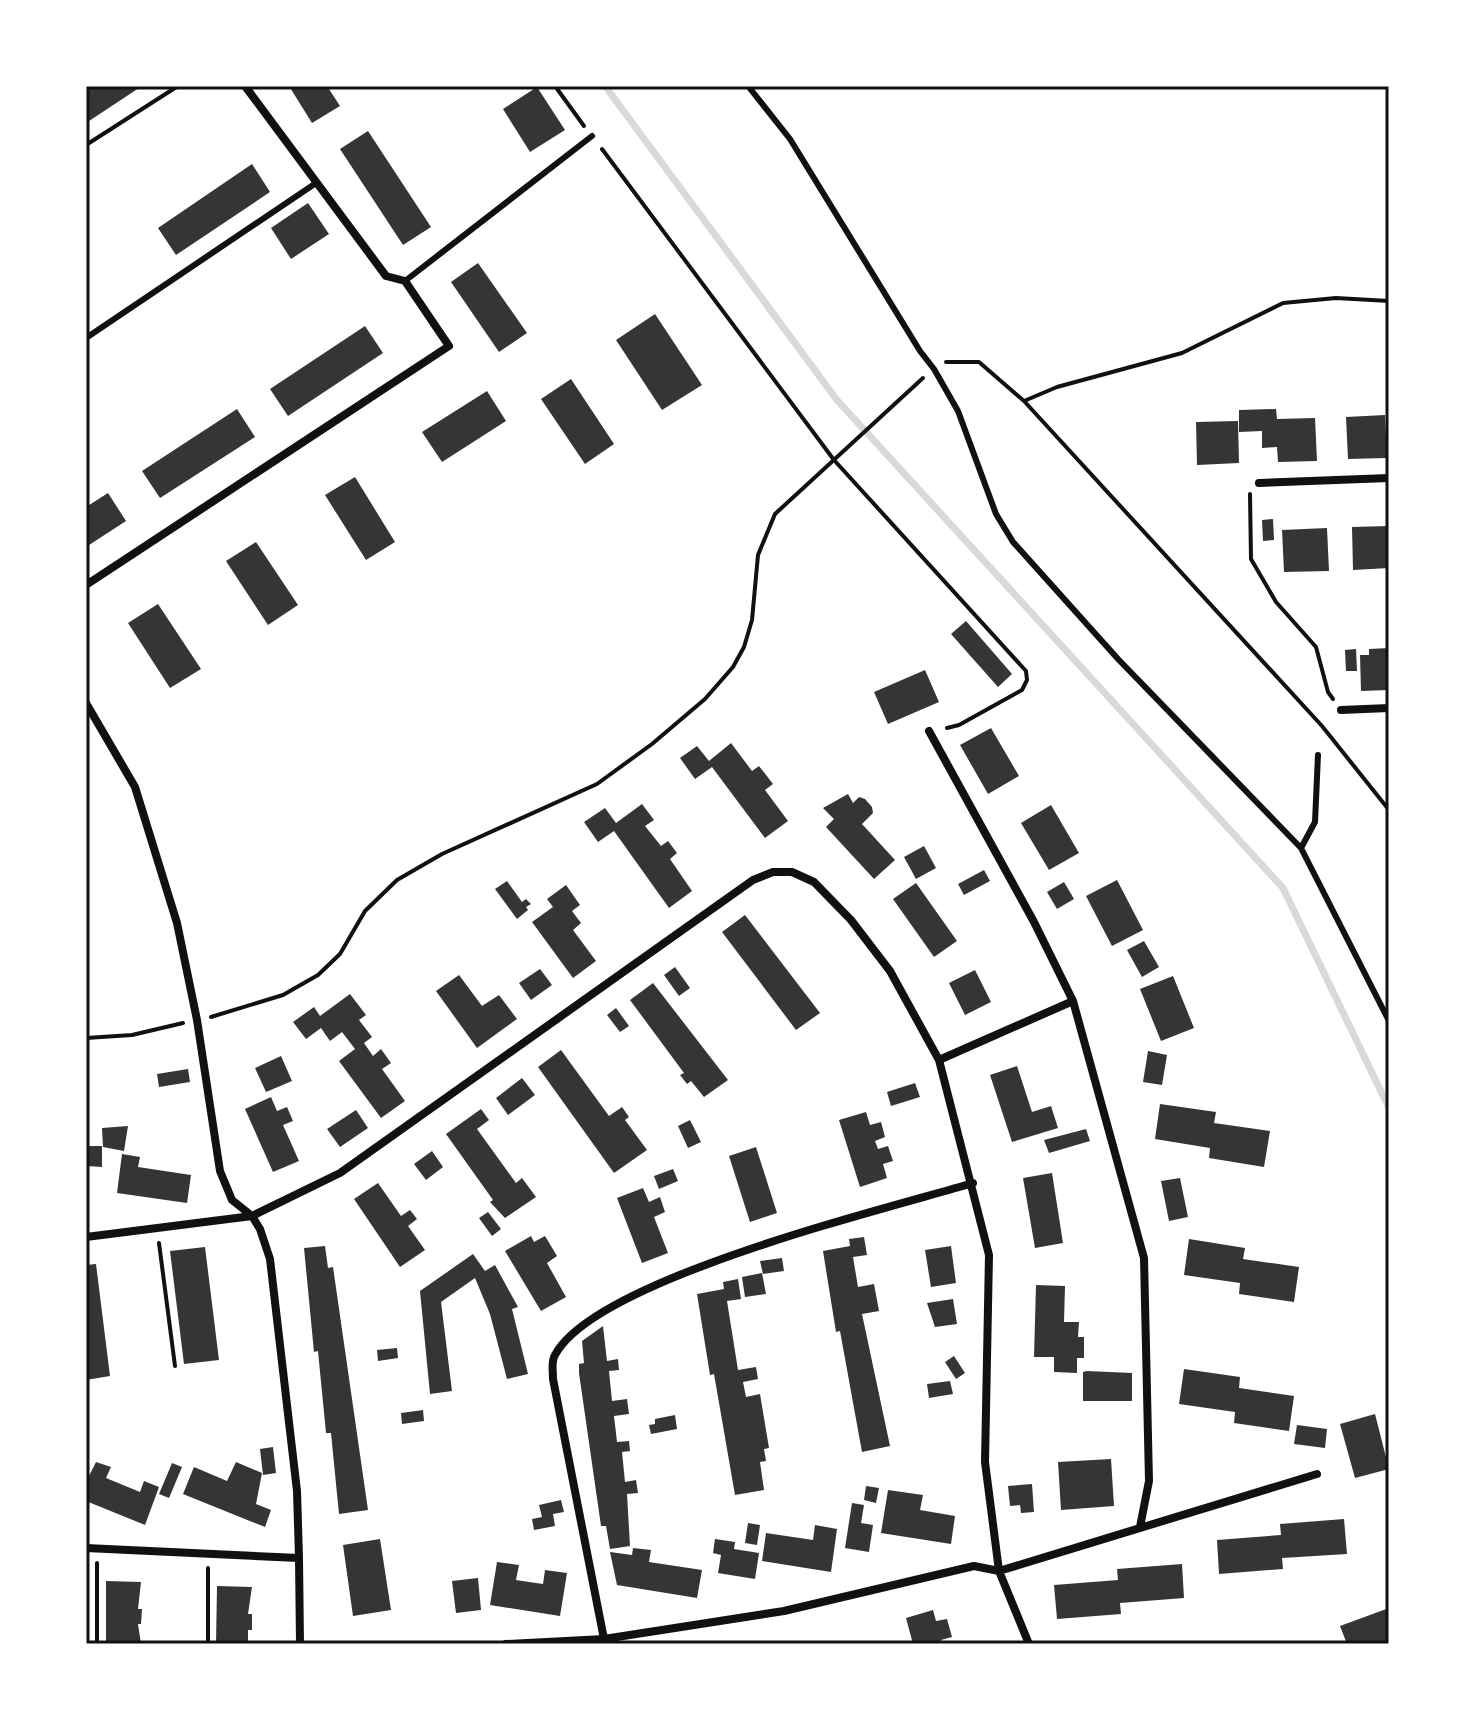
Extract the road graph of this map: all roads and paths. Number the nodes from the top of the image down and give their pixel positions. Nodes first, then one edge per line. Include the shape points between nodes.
1 (178, 86) edge
2 (245, 86) edge
3 (555, 86) edge
4 (748, 86) edge
5 (592, 136) junction
6 (86, 145) edge
7 (316, 183) junction
8 (405, 281) junction
9 (1389, 301) edge
10 (86, 338) edge
11 (934, 369) junction
12 (1024, 401) junction
13 (834, 460) junction
14 (1389, 478) edge
15 (1259, 483) joint
16 (86, 585) edge
17 (86, 703) edge
18 (1389, 708) edge
19 (1341, 710) joint
20 (929, 731) joint
21 (1318, 755) dead end
22 (1389, 810) edge
23 (1301, 848) junction
24 (1073, 1001) junction
25 (197, 1020) junction
26 (1389, 1021) edge
27 (86, 1038) edge
28 (939, 1060) junction
29 (973, 1183) junction
30 (252, 1216) junction
31 (157, 1228) junction
32 (86, 1237) edge
33 (175, 1366) dead end
34 (1317, 1474) dead end
35 (1140, 1527) junction
36 (86, 1548) edge
37 (97, 1549) junction
38 (208, 1554) junction
39 (299, 1558) junction
40 (999, 1571) junction
41 (604, 1639) junction
42 (97, 1644) edge
43 (208, 1644) edge
44 (300, 1644) edge
45 (506, 1644) edge
46 (1029, 1644) edge

1 - 6 path
2 - 7 street
3 - 5 path
4 - 11 lane via 790,139
5 - 8 lane
5 - 13 path
7 - 8 street via 386,276
7 - 10 lane
8 - 16 street via 449,346
9 - 12 path via 1283,303 1182,353
11 - 12 path via 956,360 979,362
11 - 13 path
11 - 23 lane via 958,411 996,514 1013,542
12 - 22 path via 1322,726
13 - 20 path via 1026,671 1022,690 959,725
13 - 25 path via 775,514 758,555 744,647 705,699 597,784 397,880 365,911 340,954 318,975 283,995
14 - 15 street
15 - 19 path via 1248,496 1251,559 1276,602 1316,647 1328,692
17 - 25 street via 135,787 177,923
18 - 19 street
20 - 24 street
21 - 23 lane via 1315,822
23 - 26 lane
24 - 28 street
24 - 35 street via 1144,1258 1149,1481
25 - 27 path via 132,1035
25 - 30 street via 220,1171 232,1200
28 - 29 street
28 - 30 street via 890,971 851,920 814,882 792,872 773,872 753,880 340,1173
29 - 40 street via 989,1255 985,1462
29 - 41 street via 752,1248 643,1289 570,1335 553,1357 553,1379
30 - 31 street
30 - 39 street via 270,1259 297,1491
31 - 32 street
31 - 33 path
34 - 35 street
35 - 40 street
36 - 37 street
37 - 38 street
37 - 42 path
38 - 39 street
38 - 43 path
39 - 44 street
40 - 41 street via 974,1566 784,1611
40 - 46 street
41 - 45 street

